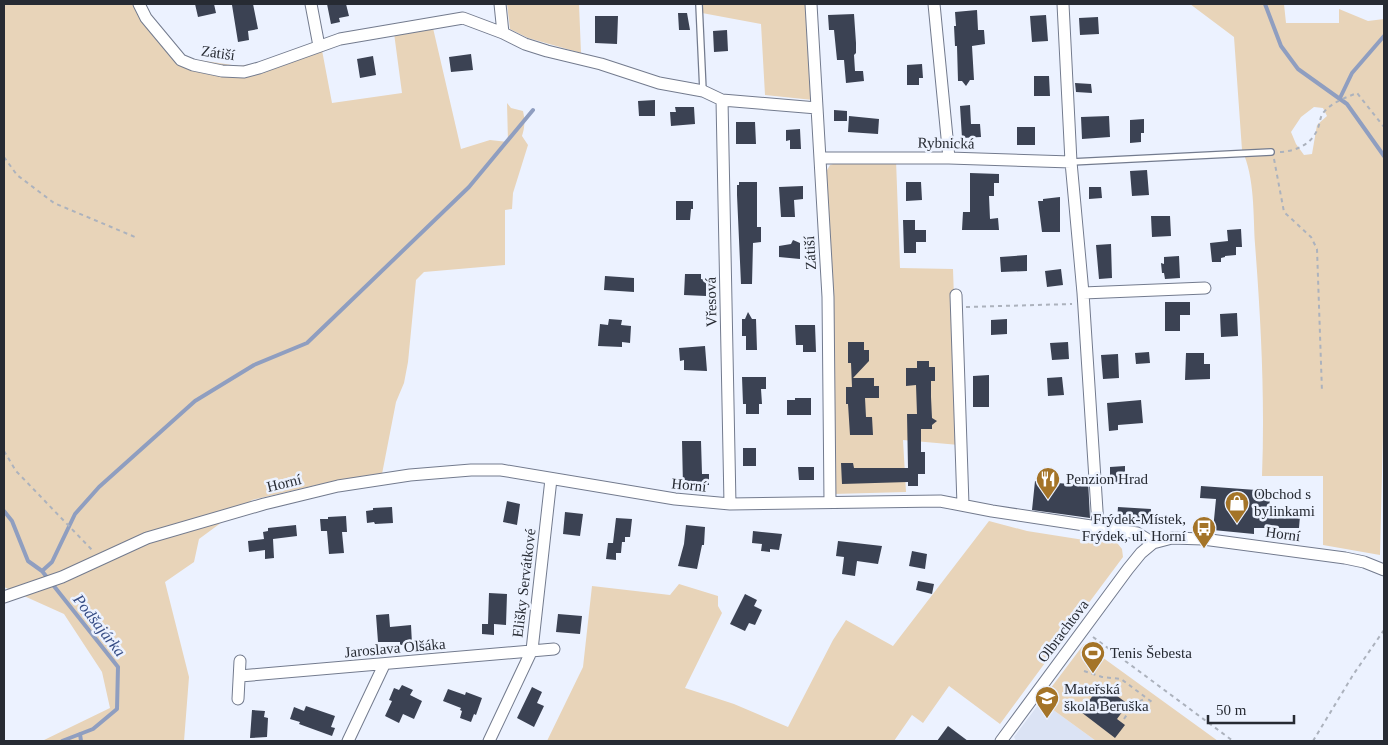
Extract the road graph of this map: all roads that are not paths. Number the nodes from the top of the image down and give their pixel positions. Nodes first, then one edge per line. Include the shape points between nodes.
1 (139, 4) edge
2 (311, 4) edge
3 (500, 4) edge
4 (699, 4) edge
5 (811, 4) edge
6 (934, 4) edge
7 (1063, 4) edge
8 (502, 33) junction
9 (319, 46) junction
10 (703, 92) junction
11 (722, 100) junction
12 (817, 108) junction
13 (1271, 152) road end
14 (820, 158) junction
15 (949, 158) junction
16 (1071, 162) junction
17 (1205, 288) dead end
18 (1084, 298) junction
19 (956, 301) road end
20 (551, 480) junction
21 (830, 502) junction
22 (730, 504) junction
23 (963, 505) junction
24 (1098, 526) junction
25 (1153, 543) junction
26 (1384, 570) edge
27 (4, 597) edge
28 (554, 649) dead end
29 (532, 650) junction
30 (240, 661) dead end
31 (384, 665) junction
32 (240, 676) junction
33 (238, 699) dead end
34 (1004, 740) edge
35 (348, 741) edge
36 (489, 741) edge

1 - 9 street, Zátiší via 146,18 181,60 193,65 244,72
2 - 9 street
3 - 8 street
4 - 10 lane
5 - 12 street, Zátiší
6 - 15 street
7 - 16 street
8 - 9 street, Zátiší via 463,18 340,39
8 - 10 street, Zátiší via 547,51 601,64 659,84
10 - 11 street, Zátiší
11 - 12 street, Zátiší
11 - 22 street, Vřesová
12 - 14 street, Zátiší
13 - 16 lane
14 - 15 street, Rybnická
14 - 21 street, Zátiší via 828,297
15 - 16 street, Rybnická
16 - 18 street
17 - 18 street
18 - 24 street
19 - 23 street
20 - 22 street, Horní
20 - 27 street, Horní via 501,470 471,470 338,486 147,538 62,577
20 - 29 street, Elišky Servátkové
21 - 22 street, Horní
21 - 23 street, Horní via 940,501
23 - 24 street, Horní
24 - 25 street, Horní via 1137,533
25 - 26 street, Horní via 1172,538 1202,539 1345,558
25 - 34 street, Olbrachtova via 1132,564 1074,640
28 - 29 street, Jaroslava Olšáka
29 - 31 street, Jaroslava Olšáka
29 - 36 street, Elišky Servátkové
30 - 32 street
31 - 32 street, Jaroslava Olšáka
31 - 35 street
32 - 33 street

